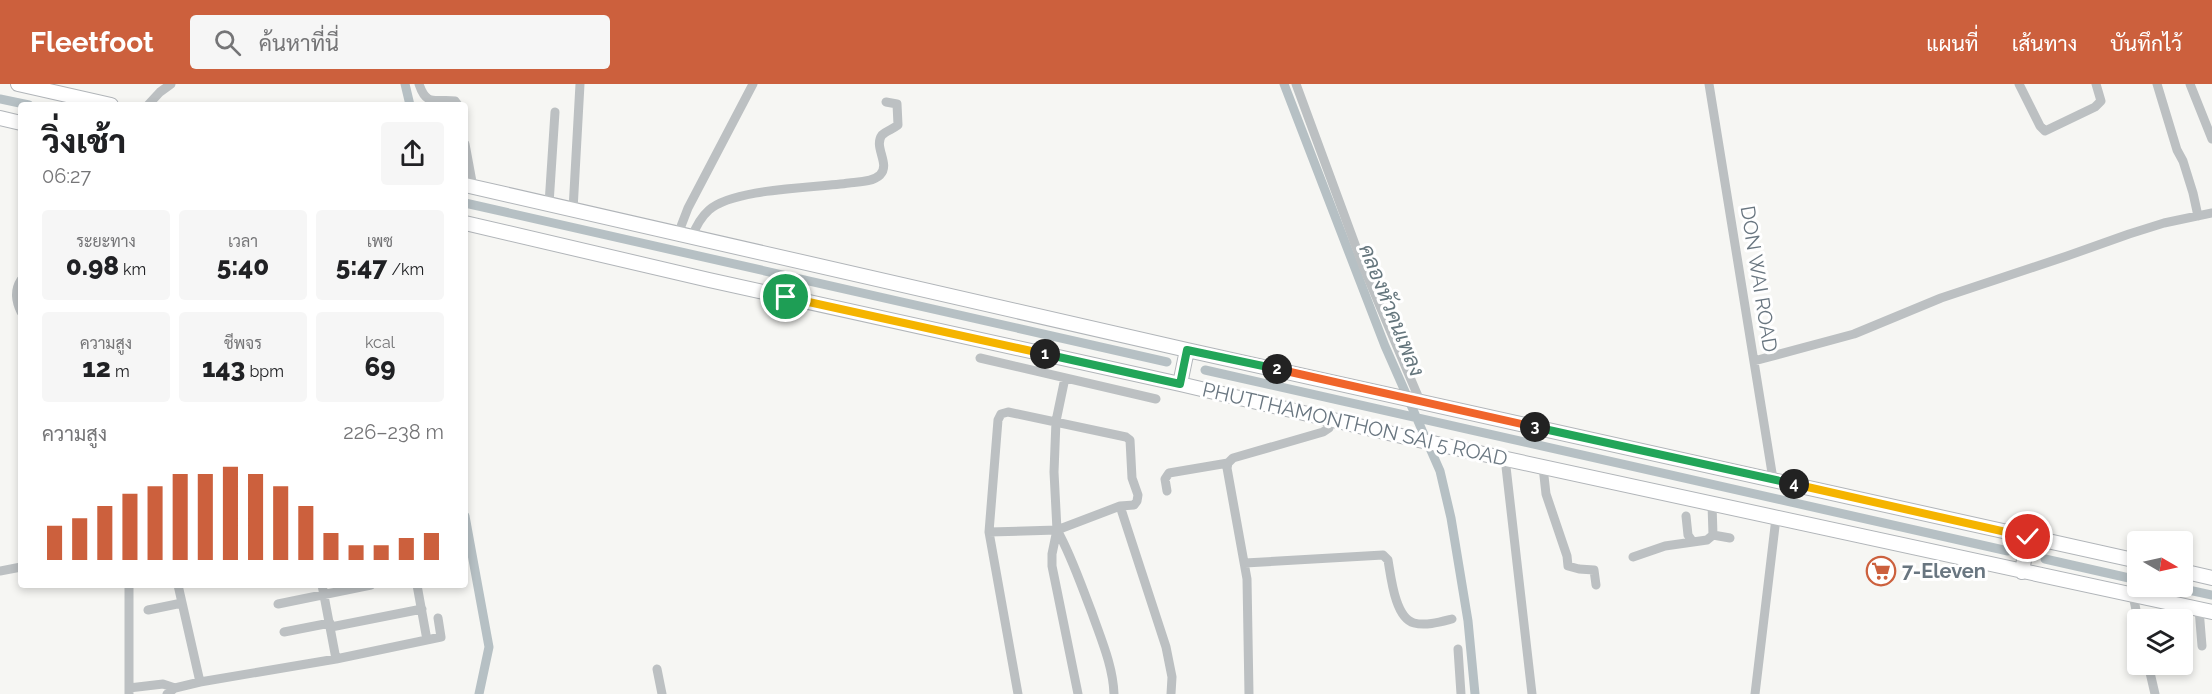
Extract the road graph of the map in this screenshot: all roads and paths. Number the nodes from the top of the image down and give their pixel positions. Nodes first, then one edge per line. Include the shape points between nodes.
1 (18, 84) edge
2 (171, 84) edge
3 (419, 84) edge
4 (580, 84) edge
5 (753, 84) edge
6 (1296, 84) edge
7 (1709, 84) edge
8 (2019, 84) edge
9 (2096, 84) edge
10 (2157, 84) edge
11 (2190, 84) edge
12 (67, 89) edge
13 (103, 102) edge
14 (151, 102) edge
15 (456, 102) edge
16 (886, 102) dead end
17 (555, 112) dead end
18 (0, 118) edge
19 (18, 122) edge
20 (2212, 138) edge
21 (469, 186) edge
22 (549, 204) junction
23 (573, 210) junction
24 (2212, 213) edge
25 (2198, 216) junction
26 (468, 224) edge
27 (685, 236) junction
28 (18, 288) edge
29 (18, 306) edge
30 (1187, 350) junction
31 (980, 358) dead end
32 (1754, 361) junction
33 (1115, 370) junction
34 (1068, 379) junction
35 (1180, 384) junction
36 (1110, 388) junction
37 (1156, 399) dead end
38 (1420, 401) junction
39 (1331, 421) junction
40 (1058, 424) junction
41 (1504, 459) junction
42 (1228, 463) junction
43 (1543, 467) junction
44 (1773, 479) junction
45 (1167, 491) dead end
46 (1712, 504) junction
47 (1120, 506) junction
48 (1686, 516) dead end
49 (1776, 518) junction
50 (1057, 530) junction
51 (989, 532) junction
52 (1713, 535) junction
53 (2028, 537) junction
54 (1730, 538) dead end
55 (1693, 542) junction
56 (1633, 557) dead end
57 (2127, 559) edge
58 (1245, 563) junction
59 (18, 568) edge
60 (0, 571) edge
61 (2022, 572) junction
62 (2193, 574) edge
63 (2212, 578) edge
64 (1596, 585) dead end
65 (129, 588) edge
66 (179, 588) edge
67 (418, 588) edge
68 (322, 589) edge
69 (2127, 594) edge
70 (2142, 597) edge
71 (182, 603) junction
72 (278, 603) dead end
73 (422, 609) junction
74 (148, 610) dead end
75 (2205, 611) edge
76 (438, 618) dead end
77 (1452, 619) dead end
78 (330, 625) junction
79 (284, 632) dead end
80 (427, 640) junction
81 (2202, 646) dead end
82 (1458, 649) dead end
83 (336, 659) junction
84 (657, 669) dead end
85 (2151, 675) edge
86 (200, 682) junction
87 (129, 691) edge
88 (170, 691) edge
89 (662, 694) edge
90 (1018, 694) edge
91 (1078, 694) edge
92 (1114, 694) edge
93 (1171, 694) edge
94 (1249, 694) edge
95 (1461, 694) edge
96 (1532, 694) edge
97 (1755, 694) edge
98 (2155, 694) edge

1 - 12 main road
2 - 14 street
3 - 15 street via 426,98
4 - 23 street
5 - 27 street via 688,208
6 - 38 street via 1363,266
7 - 32 street, DON WAI ROAD
8 - 9 street via 2044,131 2095,107 2101,101
10 - 25 street
11 - 20 street
12 - 13 main road
16 - 27 street via 897,104 898,125 880,139 884,169 880,176 734,198 710,209
17 - 22 street
18 - 19 main road
21 - 22 main road, PHUTTHAMONTHON SAI 5 ROAD
22 - 23 main road, PHUTTHAMONTHON SAI 5 ROAD
23 - 27 main road, PHUTTHAMONTHON SAI 5 ROAD
24 - 25 street
25 - 32 street via 2129,234 1941,298 1854,334
26 - 33 main road, PHUTTHAMONTHON SAI 5 ROAD
27 - 30 main road, PHUTTHAMONTHON SAI 5 ROAD
28 - 29 street
30 - 35 main road
30 - 38 main road, PHUTTHAMONTHON SAI 5 ROAD
31 - 34 street
32 - 44 street, DON WAI ROAD
33 - 35 main road, PHUTTHAMONTHON SAI 5 ROAD
33 - 36 street
34 - 36 street
34 - 40 street
35 - 39 main road, PHUTTHAMONTHON SAI 5 ROAD
36 - 37 street
38 - 44 main road, PHUTTHAMONTHON SAI 5 ROAD
39 - 41 main road, PHUTTHAMONTHON SAI 5 ROAD
39 - 42 street via 1323,432 1233,458
40 - 47 street via 1130,440 1137,501
40 - 50 street via 1054,472
40 - 51 street via 1008,412 1001,414
41 - 43 main road, PHUTTHAMONTHON SAI 5 ROAD
41 - 96 street
42 - 45 street via 1169,473 1165,479
42 - 58 street
43 - 46 main road, PHUTTHAMONTHON SAI 5 ROAD
43 - 64 street via 1546,494 1568,566 1594,570
44 - 53 main road, PHUTTHAMONTHON SAI 5 ROAD
46 - 49 main road, PHUTTHAMONTHON SAI 5 ROAD
46 - 52 street
47 - 50 street
47 - 93 street via 1166,647
48 - 55 street
49 - 61 main road, PHUTTHAMONTHON SAI 5 ROAD
49 - 97 street
50 - 51 street
50 - 91 street via 1052,566
50 - 92 street via 1106,652
51 - 90 street
52 - 54 street
52 - 55 street
53 - 57 main road, PHUTTHAMONTHON SAI 5 ROAD
53 - 61 main road
55 - 56 street
58 - 77 street via 1383,555 1388,560 1398,607 1409,621 1416,624
58 - 94 street
59 - 60 street
61 - 69 main road, PHUTTHAMONTHON SAI 5 ROAD
62 - 63 main road
65 - 87 street
66 - 71 street
67 - 73 street
68 - 72 street
68 - 78 street
70 - 75 main road, PHUTTHAMONTHON SAI 5 ROAD
71 - 74 street
71 - 86 street
73 - 78 street
73 - 80 street
75 - 81 street
76 - 80 street via 441,638
78 - 79 street
78 - 83 street
80 - 83 street
82 - 95 street
83 - 86 street
84 - 89 street
85 - 98 street
86 - 88 street
87 - 88 street

